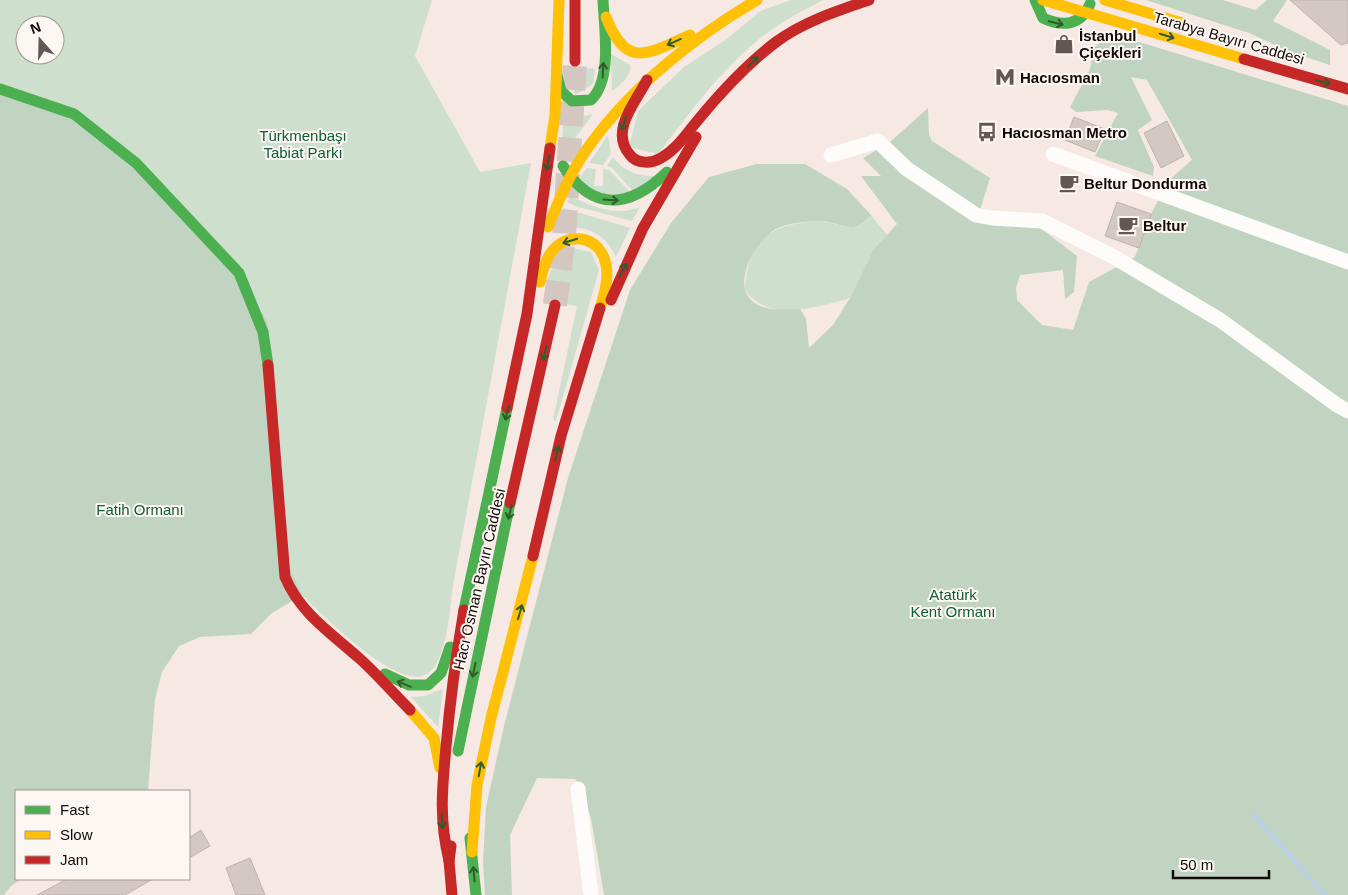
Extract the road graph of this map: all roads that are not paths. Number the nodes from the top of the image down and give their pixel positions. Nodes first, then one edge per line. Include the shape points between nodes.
1 (559, 0) edge
2 (575, 0) edge
3 (757, 0) edge
4 (838, 0) edge
5 (869, 0) edge
6 (1035, 0) edge
7 (1043, 0) edge
8 (1090, 0) edge
9 (1105, 0) edge
10 (603, 4) edge
11 (1087, 13) junction
12 (719, 24) junction
13 (1194, 27) dead end
14 (790, 32) junction
15 (575, 61) tunnel mouth
16 (557, 76) junction
17 (647, 80) junction
18 (0, 89) edge
19 (1348, 89) edge
20 (720, 96) junction
21 (554, 115) junction
22 (693, 142) junction
23 (1053, 154) dead end
24 (831, 156) dead end
25 (570, 178) junction
26 (1348, 262) edge
27 (533, 271) junction
28 (554, 305) tunnel mouth
29 (527, 314) junction
30 (589, 347) junction
31 (1348, 411) edge
32 (469, 585) junction
33 (360, 659) junction
34 (470, 761) dead end
35 (442, 780) junction
36 (578, 789) dead end
37 (472, 852) junction
38 (449, 861) junction
39 (452, 895) edge
40 (476, 895) edge
41 (591, 895) edge

1 - 16 main road
2 - 15 main road
3 - 12 main road
4 - 14 main road via 814,12
5 - 14 main road
6 -> 11 main road via 1043,18 1056,24 1072,23
7 - 11 main road, Tarabya Bayırı Caddesi
8 - 11 main road
9 - 13 main road, Tarabya Bayırı Caddesi
12 -> 10 main road via 657,50 636,54 624,50 614,40
16 -> 10 main road via 561,91 572,101 591,100 598,92 604,67
11 -> 19 main road, Tarabya Bayırı Caddesi
12 - 17 main road
20 -> 14 main road via 757,58
16 - 21 main road
17 -> 20 main road via 621,132 626,151 633,159 642,162 659,160 667,154
17 - 25 main road via 599,130
18 - 33 main road via 74,114 136,163 239,273 263,332 271,380 285,577 308,615
20 - 22 main road
21 - 25 main road via 558,153
21 -> 27 main road
25 -> 22 main road via 584,192 598,199 631,199 654,187
30 -> 22 main road via 643,228
23 - 26 street
24 - 31 street via 878,141 907,169 976,215 1042,221 1114,257 1220,320
25 - 27 main road
27 - 29 main road
28 -> 38 main road, Hacı Osman Bayırı Caddesi via 458,745
30 -> 29 main road via 607,275 603,254 591,241 572,238 555,248 544,266
29 -> 32 main road
37 -> 30 main road via 477,785 491,718 526,588 561,436
32 -> 33 main road via 444,667 434,682 418,688 409,687
32 - 35 main road via 451,683
33 - 35 main road via 409,707 434,738
34 - 37 main road via 467,815
35 -> 38 main road via 442,832
36 - 41 street
40 -> 37 main road
38 - 39 main road

